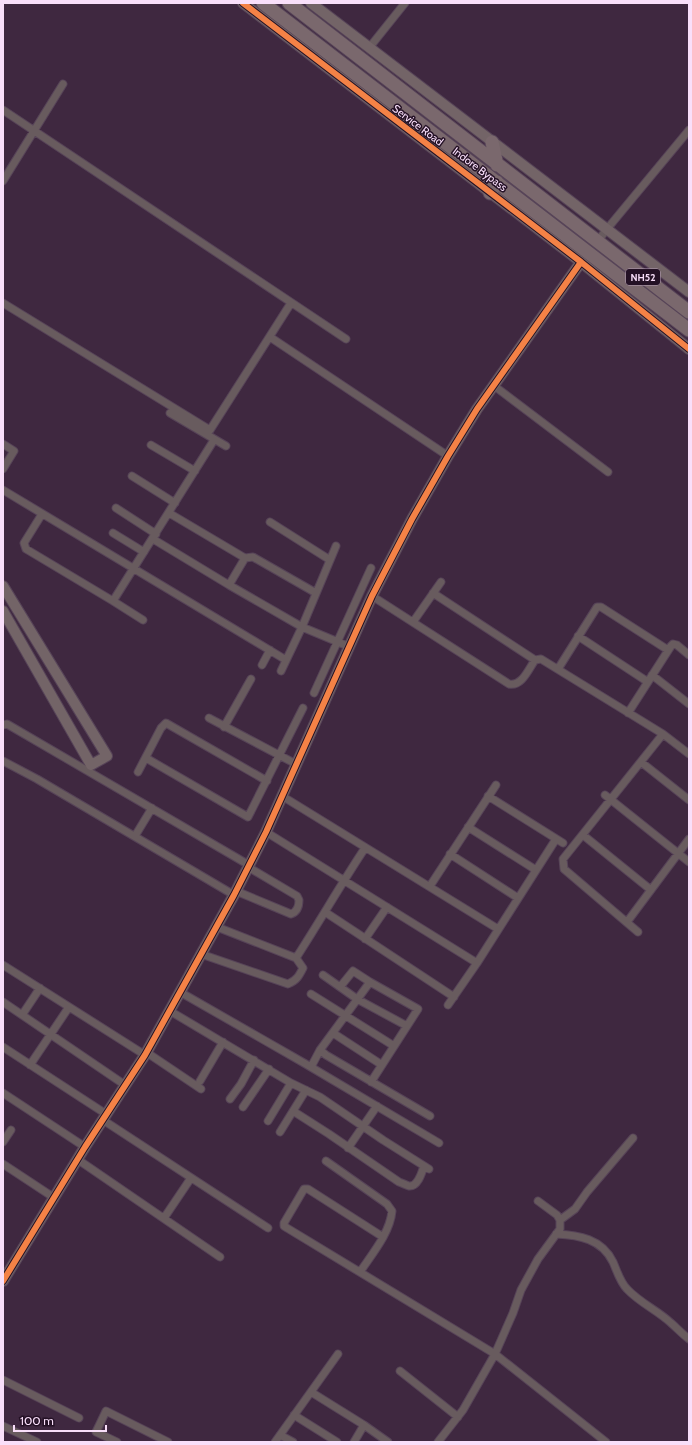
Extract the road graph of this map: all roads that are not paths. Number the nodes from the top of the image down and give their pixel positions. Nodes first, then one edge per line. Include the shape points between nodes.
1 (242, 3) edge
2 (263, 3) edge
3 (289, 3) edge
4 (311, 3) edge
5 (405, 3) edge
6 (368, 48) junction
7 (63, 84) dead end
8 (3, 110) edge
9 (689, 130) edge
10 (34, 131) junction
11 (492, 142) junction
12 (497, 165) junction
13 (3, 181) edge
14 (493, 187) junction
15 (606, 228) junction
16 (597, 242) junction
17 (581, 262) junction
18 (689, 292) edge
19 (3, 303) edge
20 (291, 304) junction
21 (689, 312) edge
22 (689, 330) edge
23 (270, 337) junction
24 (346, 339) dead end
25 (689, 349) edge
26 (493, 386) junction
27 (170, 413) dead end
28 (214, 440) junction
29 (3, 444) edge
30 (151, 445) dead end
31 (226, 446) dead end
32 (448, 456) junction
33 (3, 468) edge
34 (195, 471) junction
35 (608, 472) dead end
36 (132, 476) dead end
37 (3, 490) edge
38 (175, 503) junction
39 (116, 508) dead end
40 (169, 513) junction
41 (42, 514) junction
42 (270, 522) dead end
43 (113, 533) dead end
44 (154, 536) junction
45 (336, 546) dead end
46 (144, 552) junction
47 (245, 558) junction
48 (330, 560) junction
49 (371, 568) dead end
50 (134, 569) junction
51 (441, 582) dead end
52 (228, 585) junction
53 (3, 586) edge
54 (433, 592) junction
55 (316, 593) junction
56 (372, 596) junction
57 (114, 601) junction
58 (3, 611) edge
59 (143, 620) dead end
60 (413, 622) junction
61 (302, 627) junction
62 (578, 636) junction
63 (337, 641) junction
64 (350, 647) junction
65 (270, 650) junction
66 (668, 650) junction
67 (689, 655) edge
68 (286, 660) junction
69 (535, 660) junction
70 (262, 664) dead end
71 (558, 669) junction
72 (280, 671) dead end
73 (652, 675) junction
74 (251, 679) dead end
75 (648, 682) junction
76 (314, 693) dead end
77 (689, 704) edge
78 (303, 708) dead end
79 (628, 713) junction
80 (209, 718) dead end
81 (3, 725) edge
82 (224, 727) junction
83 (663, 734) junction
84 (689, 754) edge
85 (279, 756) junction
86 (146, 758) junction
87 (3, 761) edge
88 (641, 762) junction
89 (296, 764) junction
90 (138, 772) dead end
91 (267, 781) junction
92 (496, 784) dead end
93 (282, 796) junction
94 (488, 796) junction
95 (608, 797) junction
96 (689, 800) edge
97 (152, 808) junction
98 (468, 827) junction
99 (266, 832) junction
100 (583, 835) junction
101 (135, 836) junction
102 (689, 839) edge
103 (365, 848) junction
104 (450, 854) junction
105 (678, 854) junction
106 (689, 862) edge
107 (249, 866) junction
108 (536, 870) junction
109 (343, 880) junction
110 (430, 886) junction
111 (651, 890) junction
112 (235, 893) junction
113 (518, 898) junction
114 (387, 907) junction
115 (325, 912) junction
116 (627, 922) junction
117 (217, 927) junction
118 (498, 929) junction
119 (638, 932) dead end
120 (365, 938) junction
121 (201, 954) junction
122 (296, 958) junction
123 (477, 963) junction
124 (3, 964) edge
125 (323, 975) dead end
126 (370, 982) junction
127 (340, 987) junction
128 (40, 988) junction
129 (180, 992) junction
130 (311, 994) dead end
131 (454, 997) junction
132 (358, 999) junction
133 (3, 1002) edge
134 (448, 1005) dead end
135 (69, 1007) junction
136 (170, 1011) junction
137 (22, 1015) junction
138 (345, 1016) junction
139 (407, 1026) junction
140 (333, 1033) junction
141 (51, 1034) junction
142 (223, 1042) junction
143 (394, 1046) junction
144 (3, 1047) edge
145 (320, 1050) junction
146 (146, 1054) junction
147 (254, 1060) junction
148 (30, 1065) junction
149 (382, 1065) junction
150 (311, 1067) junction
151 (269, 1069) junction
152 (291, 1082) junction
153 (371, 1082) junction
154 (125, 1085) junction
155 (306, 1090) junction
156 (3, 1093) edge
157 (230, 1099) dead end
158 (377, 1106) junction
159 (243, 1107) dead end
160 (293, 1111) junction
161 (430, 1116) dead end
162 (105, 1117) junction
163 (268, 1121) dead end
164 (364, 1127) junction
165 (11, 1130) dead end
166 (280, 1132) dead end
167 (633, 1138) dead end
168 (3, 1142) edge
169 (439, 1143) dead end
170 (85, 1147) junction
171 (348, 1148) junction
172 (77, 1159) junction
173 (326, 1161) dead end
174 (3, 1164) edge
175 (191, 1178) junction
176 (53, 1197) junction
177 (538, 1201) dead end
178 (164, 1218) junction
179 (560, 1220) junction
180 (268, 1228) dead end
181 (556, 1234) junction
182 (383, 1237) junction
183 (220, 1257) dead end
184 (360, 1272) junction
185 (3, 1280) edge
186 (689, 1339) edge
187 (338, 1354) dead end
188 (495, 1354) junction
189 (400, 1371) dead end
190 (3, 1380) edge
191 (311, 1392) junction
192 (294, 1415) junction
193 (458, 1417) junction
194 (79, 1418) dead end
195 (364, 1425) junction
196 (3, 1426) edge
197 (280, 1435) junction
198 (37, 1442) edge
199 (117, 1442) edge
200 (168, 1442) edge
201 (275, 1442) edge
202 (293, 1442) edge
203 (338, 1442) edge
204 (354, 1442) edge
205 (388, 1442) edge
206 (438, 1442) edge
207 (606, 1442) edge

1 - 14 street, Service Road
2 - 14 highway, Indore Bypass / NH52
3 - 12 highway, Indore Bypass / NH52
4 - 6 street
5 - 6 street
6 - 11 street
7 - 10 street
8 - 10 street
9 - 15 street
10 - 13 street
10 - 20 street
11 - 12 highway
11 - 15 street
12 - 16 highway, Indore Bypass / NH52
14 - 17 street, Service Road
14 - 22 highway, Indore Bypass / NH52 via 601,262
15 - 16 street
15 - 18 street
16 - 21 highway, NH52
17 - 25 street, Service Road
17 - 26 street
19 - 23 street via 210,430
20 - 23 street
20 - 24 street
23 - 32 street
26 - 32 street
26 - 35 street
27 - 28 street
28 - 31 street
28 - 34 street
29 - 33 street via 14,451
30 - 34 street
32 - 56 street
34 - 38 street
36 - 38 street
37 - 41 street
38 - 40 street
39 - 44 street
40 - 44 street
40 - 47 street
41 - 50 street
41 - 57 street via 24,543 26,549
42 - 48 street
43 - 46 street
44 - 46 street
44 - 52 street
45 - 48 street
46 - 50 street
47 - 52 street
47 - 55 street via 253,557
48 - 55 street
49 - 63 street
50 - 57 street
50 - 65 street
51 - 54 street
52 - 61 street
53 - 58 street via 107,756 91,765
54 - 60 street
54 - 69 street
55 - 61 street
56 - 60 street
56 - 64 street
57 - 59 street
60 - 69 street via 509,684 513,685 522,679
61 - 63 street
61 - 68 street
62 - 66 street via 594,610 601,607
62 - 71 street
62 - 75 street
63 - 64 street
63 - 76 street
64 - 89 street
65 - 68 street
65 - 70 street
66 - 67 street via 673,644
66 - 73 street
68 - 72 street
69 - 71 street via 541,659
71 - 79 street
73 - 75 street
73 - 77 street
74 - 82 street
75 - 79 street
78 - 85 street
79 - 83 street
80 - 82 street
81 - 97 street via 7,724
82 - 85 street
83 - 84 street
83 - 88 street
85 - 89 street
85 - 91 street
86 - 90 street
86 - 91 street via 166,723
86 - 91 street via 248,816
87 - 101 street
88 - 95 street
88 - 96 street
89 - 93 street
92 - 94 street
93 - 99 street
93 - 103 street
94 - 98 street
94 - 108 street via 559,841
95 - 100 street
95 - 105 street
97 - 101 street
97 - 107 street
98 - 104 street
98 - 108 street
99 - 107 street
99 - 109 street
100 - 111 street
100 - 116 street via 563,859 564,869
101 - 112 street
102 - 105 street
103 - 109 street
103 - 110 street
104 - 110 street
104 - 113 street
105 - 106 street
105 - 111 street
107 - 112 street
107 - 112 street via 296,896 297,909 291,914
108 - 113 street
109 - 114 street
109 - 115 street
110 - 118 street
111 - 116 street
112 - 117 street
113 - 118 street
114 - 120 street
114 - 123 street
115 - 120 street
115 - 122 street
116 - 119 street
117 - 121 street
117 - 122 street
118 - 123 street
120 - 131 street
121 - 122 street via 288,984 295,981 303,968
121 - 129 street
123 - 131 street
124 - 128 street
125 - 127 street
126 - 127 street via 353,971
126 - 132 street
126 - 139 street via 418,1009
127 - 132 street
128 - 135 street
128 - 137 street
129 - 136 street
129 - 150 street
130 - 138 street
131 - 134 street
132 - 138 street
132 - 139 street
133 - 137 street
135 - 141 street
135 - 146 street
136 - 142 street
136 - 146 street
137 - 141 street
138 - 140 street
138 - 143 street
139 - 143 street
140 - 145 street
140 - 149 street
141 - 148 street
141 - 154 street
142 - 146 street via 200,1085
142 - 147 street
143 - 149 street
144 - 148 street
145 - 150 street
145 - 153 street
146 - 154 street
147 - 151 street
147 - 157 street
148 - 162 street
149 - 153 street
150 - 158 street
151 - 152 street
151 - 159 street
152 - 155 street
152 - 163 street
153 - 161 street
154 - 162 street
155 - 160 street
155 - 164 street
156 - 170 street
158 - 164 street
158 - 169 street
160 - 166 street
160 - 171 street
162 - 170 street
162 - 175 street
164 - 171 street
164 - 171 street via 427,1167 417,1181 409,1186 399,1182
165 - 168 street
167 - 179 street via 586,1192 575,1209
170 - 172 street
172 - 176 street
172 - 178 street
173 - 182 street via 387,1204 392,1211 392,1220
174 - 176 street
175 - 178 street
175 - 180 street
176 - 185 street
177 - 179 street via 557,1214
178 - 183 street
179 - 181 street via 560,1229
181 - 186 street via 584,1237 606,1252 626,1288
181 - 188 street via 538,1259 521,1290
182 - 184 street
182 - 184 street via 308,1189 304,1189 300,1194 284,1226
184 - 188 street
187 - 191 street
188 - 193 street
188 - 207 street
189 - 193 street
190 - 194 street
191 - 192 street
191 - 195 street
192 - 197 street
192 - 203 street
193 - 206 street
195 - 204 street
195 - 205 street
196 - 198 street
197 - 201 street
197 - 202 street
199 - 200 street via 96,1432 106,1411

